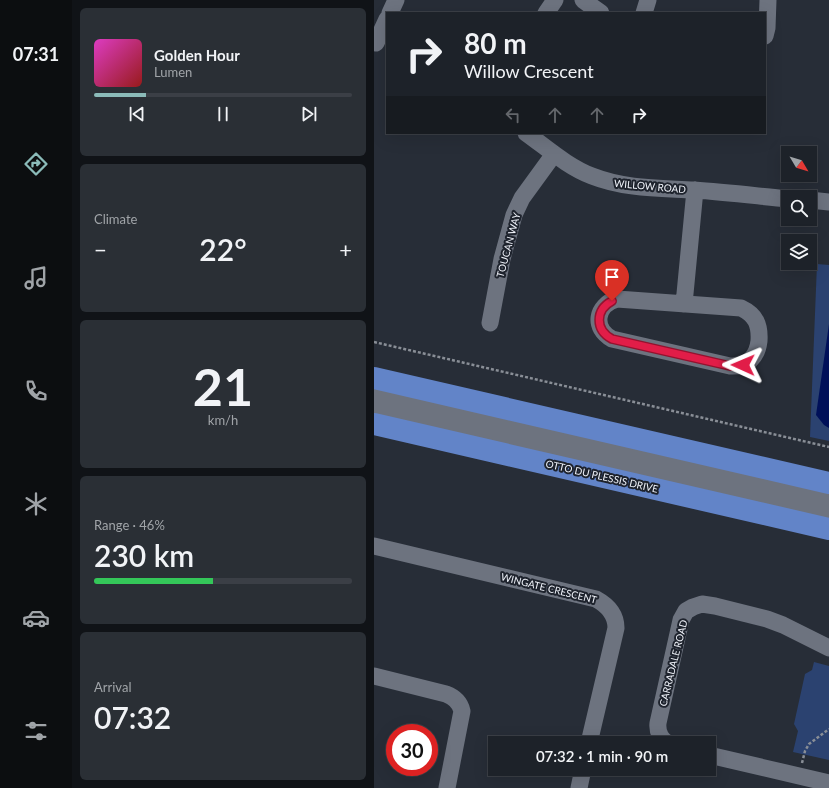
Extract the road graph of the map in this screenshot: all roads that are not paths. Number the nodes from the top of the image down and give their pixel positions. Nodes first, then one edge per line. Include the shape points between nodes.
1 (396, 0) edge
2 (555, 0) edge
3 (583, 0) edge
4 (648, 0) edge
5 (768, 0) edge
6 (390, 12) edge
7 (547, 12) edge
8 (600, 12) edge
9 (644, 12) edge
10 (386, 22) edge
11 (766, 32) edge
12 (379, 44) edge
13 (527, 134) edge
14 (554, 154) junction
15 (695, 190) junction
16 (781, 198) edge
17 (817, 201) edge
18 (829, 202) edge
19 (684, 304) junction
20 (490, 323) dead end
21 (374, 378) edge
22 (374, 391) edge
23 (374, 408) edge
24 (374, 424) edge
25 (829, 483) edge
26 (829, 496) edge
27 (829, 513) edge
28 (829, 529) edge
29 (374, 546) edge
30 (829, 648) edge
31 (374, 676) edge
32 (591, 736) edge
33 (661, 736) edge
34 (716, 757) edge
35 (582, 776) edge
36 (829, 783) edge
37 (447, 788) edge
38 (579, 788) edge

1 - 6 street
2 - 7 street
3 - 8 street
4 - 9 street
5 - 11 street
10 - 12 street
13 - 14 street, WILLOW ROAD
14 - 15 street, WILLOW ROAD via 578,170 607,182 624,186
14 - 20 street, TOUCAN WAY via 522,198 514,216 502,259
15 - 16 street, WILLOW ROAD
15 - 19 street
17 - 18 street
19 - 19 street via 735,308 751,314 759,332 758,348 753,358 743,365 722,364 612,339 604,333 599,324 603,308 617,299
21 - 25 main road
22 - 26 street
23 - 27 street
24 - 28 main road, OTTO DU PLESSIS DRIVE
29 - 32 street, WINGATE CRESCENT via 596,599 607,606 614,617 616,628
30 - 33 street, CARRADALE ROAD via 767,619 715,606 702,604 693,607 686,612 682,620 658,723 657,730
31 - 37 street via 446,694 452,696 459,704 462,711
34 - 36 street
35 - 38 street

